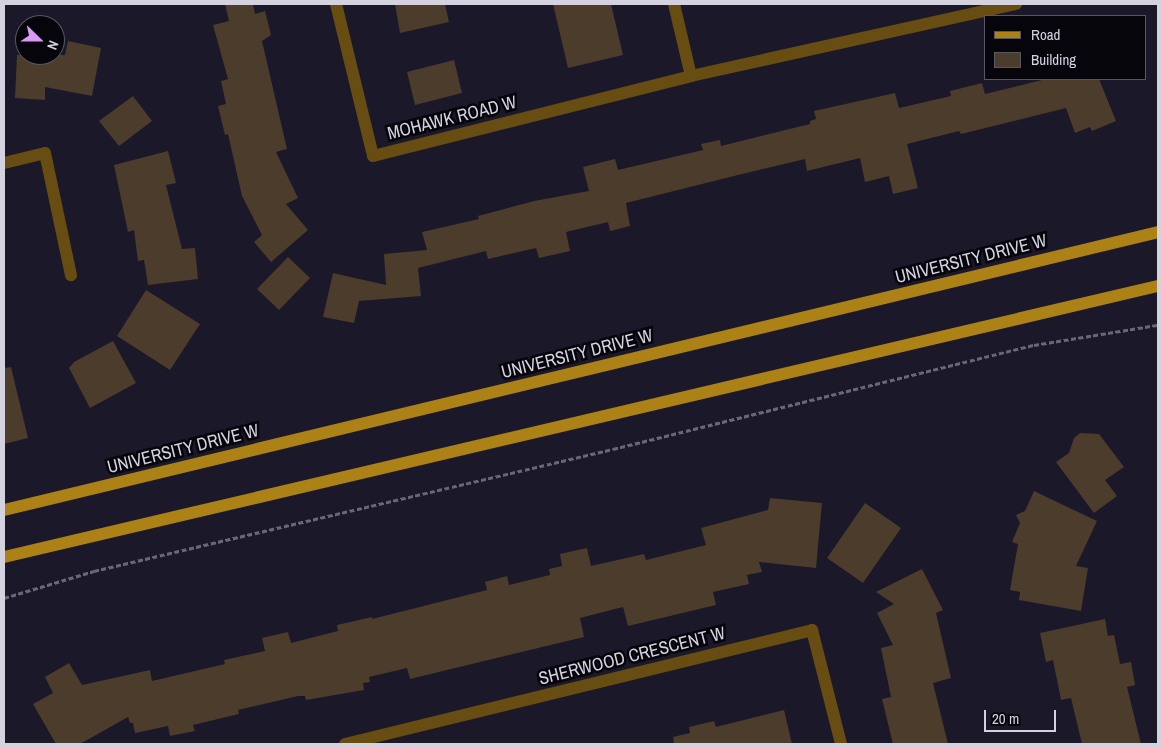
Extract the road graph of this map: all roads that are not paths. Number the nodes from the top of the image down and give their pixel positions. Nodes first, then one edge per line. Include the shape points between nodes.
1 (336, 4) edge
2 (674, 4) edge
3 (1016, 4) edge
4 (691, 76) junction
5 (4, 163) edge
6 (1158, 232) edge
7 (71, 275) dead end
8 (1158, 286) edge
9 (4, 510) edge
10 (4, 557) edge
11 (345, 744) edge
12 (841, 744) edge

1 - 4 street, MOHAWK ROAD W via 373,156
2 - 4 street
3 - 4 street, MOHAWK ROAD W
5 - 7 street via 45,153
6 - 9 main road, UNIVERSITY DRIVE W
8 - 10 main road
11 - 12 street, SHERWOOD CRESCENT W via 812,630

